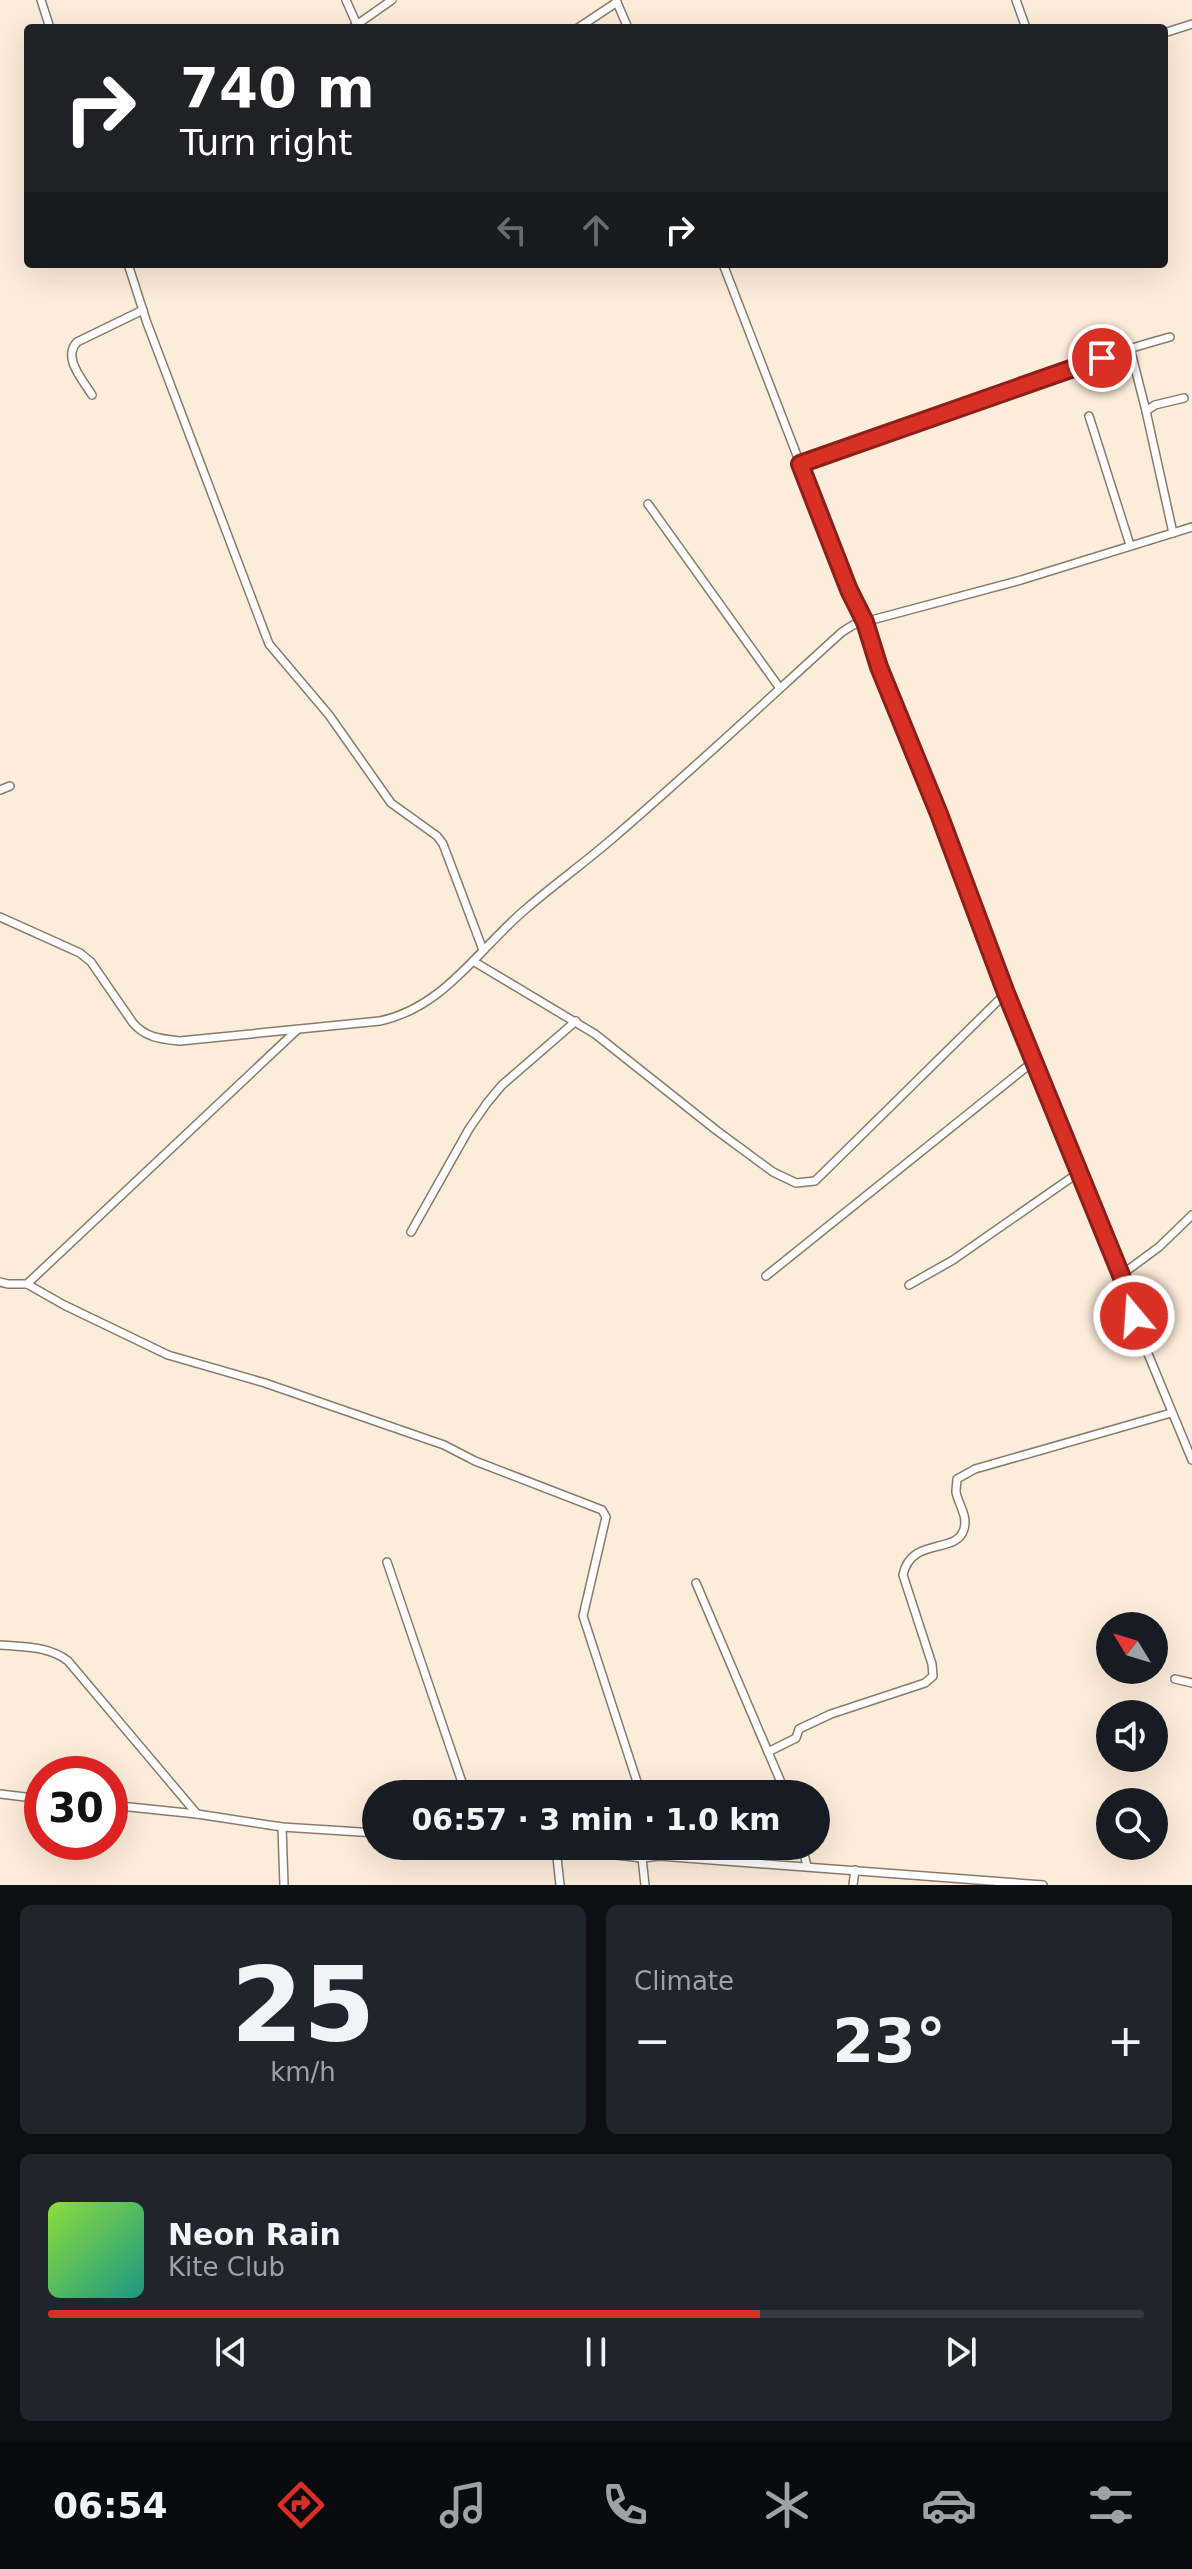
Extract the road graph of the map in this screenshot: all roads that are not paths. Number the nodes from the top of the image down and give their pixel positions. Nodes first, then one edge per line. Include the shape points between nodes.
1 (41, 0) edge
2 (346, 0) edge
3 (392, 0) edge
4 (1016, 0) edge
5 (616, 1) edge
6 (49, 24) edge
7 (353, 24) edge
8 (357, 24) edge
9 (584, 24) edge
10 (626, 24) edge
11 (1025, 24) edge
12 (1192, 24) edge
13 (1168, 32) edge
14 (129, 268) edge
15 (725, 268) edge
16 (143, 310) junction
17 (1170, 337) dead end
18 (1130, 348) junction
19 (92, 395) dead end
20 (1184, 398) dead end
21 (1146, 411) junction
22 (1089, 416) dead end
23 (800, 464) junction
24 (648, 504) dead end
25 (1192, 527) edge
26 (1173, 533) junction
27 (1130, 545) junction
28 (865, 622) junction
29 (779, 687) junction
30 (10, 786) dead end
31 (0, 790) edge
32 (0, 917) edge
33 (483, 950) junction
34 (473, 961) junction
35 (1006, 993) junction
36 (576, 1021) junction
37 (297, 1030) junction
38 (1034, 1061) junction
39 (1078, 1173) junction
40 (1192, 1215) edge
41 (411, 1232) dead end
42 (1121, 1275) junction
43 (766, 1276) dead end
44 (0, 1282) edge
45 (27, 1284) junction
46 (909, 1285) dead end
47 (1171, 1413) junction
48 (1192, 1460) edge
49 (387, 1562) dead end
50 (696, 1583) dead end
51 (0, 1645) edge
52 (1175, 1679) dead end
53 (1192, 1683) edge
54 (768, 1752) junction
55 (461, 1780) edge
56 (636, 1780) edge
57 (780, 1780) edge
58 (0, 1794) edge
59 (24, 1797) edge
60 (128, 1807) edge
61 (197, 1814) junction
62 (282, 1827) junction
63 (362, 1832) edge
64 (557, 1860) edge
65 (642, 1860) edge
66 (719, 1860) edge
67 (806, 1860) edge
68 (807, 1866) junction
69 (855, 1870) junction
70 (284, 1885) edge
71 (560, 1885) edge
72 (645, 1885) edge
73 (853, 1885) edge
74 (1043, 1885) edge

1 - 6 street
2 - 7 street
3 - 8 street
4 - 11 street
5 - 9 street
5 - 10 street
12 - 13 street
14 - 16 street
15 - 23 street
16 - 19 street via 72,347 75,367
16 - 33 street via 269,644 329,715 391,803 443,844
17 - 18 street
18 - 21 street
18 - 23 street
20 - 21 street
21 - 26 street
22 - 27 street
23 - 28 street
24 - 29 street
25 - 26 street
26 - 27 street
27 - 28 street
28 - 29 street via 842,632
28 - 35 street
29 - 33 street
30 - 31 street
32 - 37 street via 80,953 145,1034 180,1041
33 - 34 street
34 - 36 street
34 - 37 street via 415,1011
35 - 36 street via 809,1183 773,1172
35 - 38 street
36 - 41 street via 487,1103
37 - 45 street
38 - 39 street
38 - 43 street
39 - 42 street
39 - 46 street
40 - 42 street
42 - 47 street
44 - 45 street
45 - 56 street via 168,1355 444,1445 602,1510 606,1517 583,1616
47 - 48 street
47 - 54 street via 975,1469 957,1479 964,1529 956,1541 915,1554 905,1563 903,1575 933,1676 831,1714
49 - 55 street
50 - 54 street
51 - 61 street via 39,1648 68,1661
52 - 53 street
54 - 57 street
58 - 59 street
60 - 61 street
61 - 62 street
62 - 63 street
62 - 70 street
64 - 71 street
65 - 72 street
66 - 68 street
67 - 68 street
68 - 69 street
69 - 73 street
69 - 74 street

